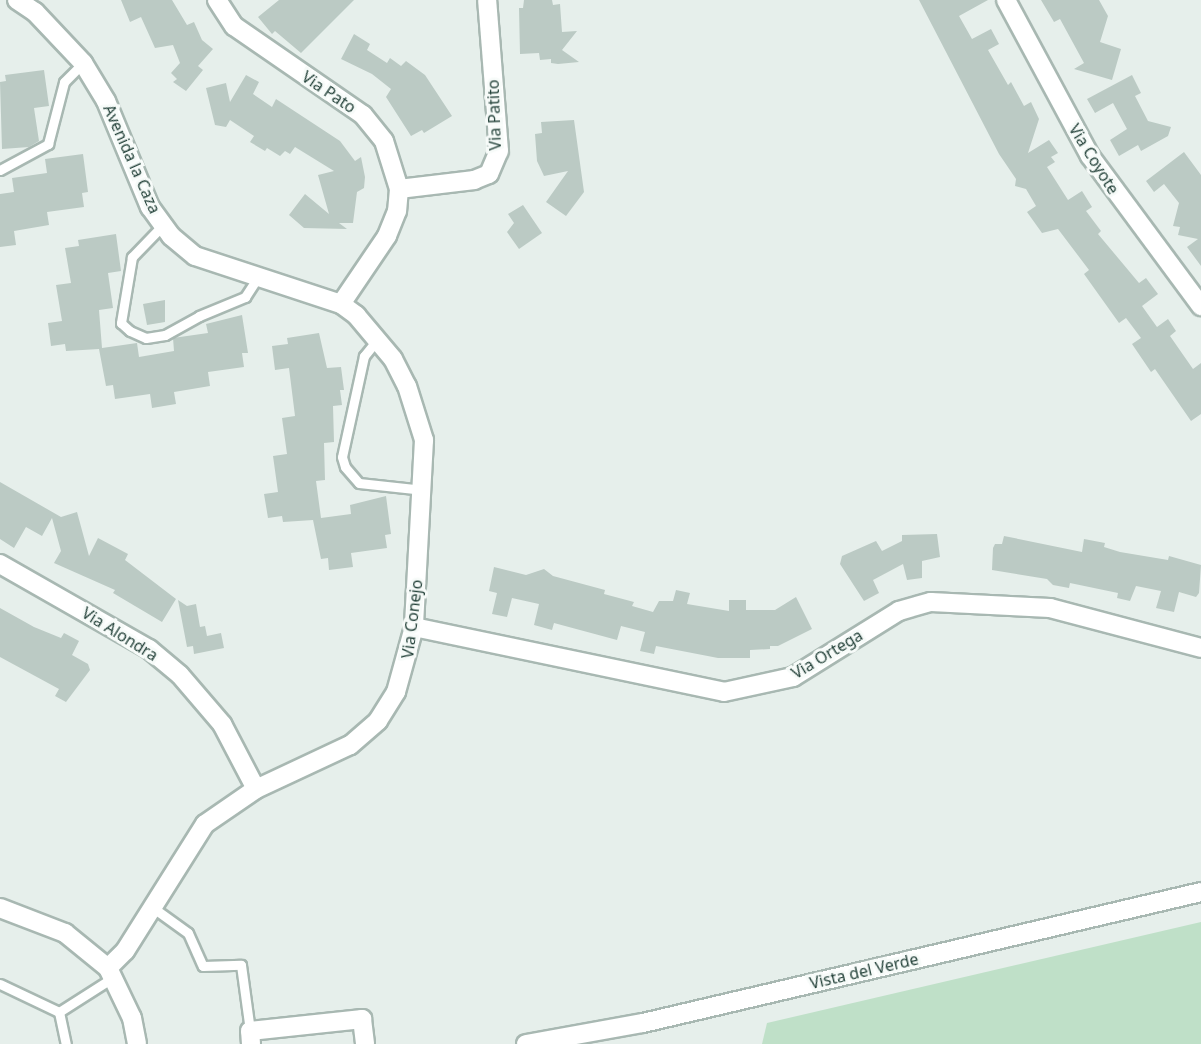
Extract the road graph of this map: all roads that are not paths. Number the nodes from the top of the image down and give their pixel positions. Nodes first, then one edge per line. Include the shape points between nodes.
1 (17, 0) edge
2 (217, 0) edge
3 (487, 0) edge
4 (1005, 0) edge
5 (83, 63) junction
6 (0, 170) edge
7 (399, 189) junction
8 (163, 225) junction
9 (258, 277) junction
10 (341, 304) junction
11 (1201, 306) edge
12 (377, 340) junction
13 (424, 490) junction
14 (0, 564) edge
15 (414, 627) junction
16 (1201, 648) edge
17 (256, 789) junction
18 (1201, 892) edge
19 (151, 907) junction
20 (0, 908) edge
21 (111, 973) junction
22 (0, 984) edge
23 (59, 1012) junction
24 (251, 1038) edge
25 (66, 1044) edge
26 (137, 1044) edge
27 (365, 1044) edge
28 (526, 1044) edge

1 - 5 street, Avenida la Caza via 35,12
2 - 7 street, Via Pato via 234,26 254,42 363,115 384,141
3 - 7 street, Via Patito via 499,152 489,174 474,180
4 - 11 street, Via Coyote via 1090,156
5 - 6 lane via 64,82 48,144
5 - 8 street, Avenida la Caza via 106,101 150,207
7 - 10 street, Via Pato via 397,211 387,236
8 - 9 street, Avenida la Caza via 195,256
8 - 9 lane via 132,257 121,323 130,331 146,338 165,335 245,297
9 - 10 street, Avenida la Caza
10 - 12 street, Via Conejo
12 - 13 street, Via Conejo via 393,359 417,409 424,440
12 - 13 lane via 364,356 342,457 345,467 360,483
13 - 15 street, Via Conejo
14 - 17 street, Via Alondra via 149,649 180,675 222,724
15 - 16 street, Via Ortega via 724,692 793,677 899,611 931,602 1050,608
15 - 17 street, Via Conejo via 396,692 378,721 350,745
17 - 19 street, Via Conejo via 205,824
18 - 28 street, Vista del Verde via 643,1023
19 - 21 street, Via Conejo
19 - 24 lane via 188,933 203,966 241,964
20 - 21 street via 65,933
21 - 23 lane
21 - 26 street via 132,1018
22 - 23 lane
23 - 25 lane
24 - 27 street via 362,1019

